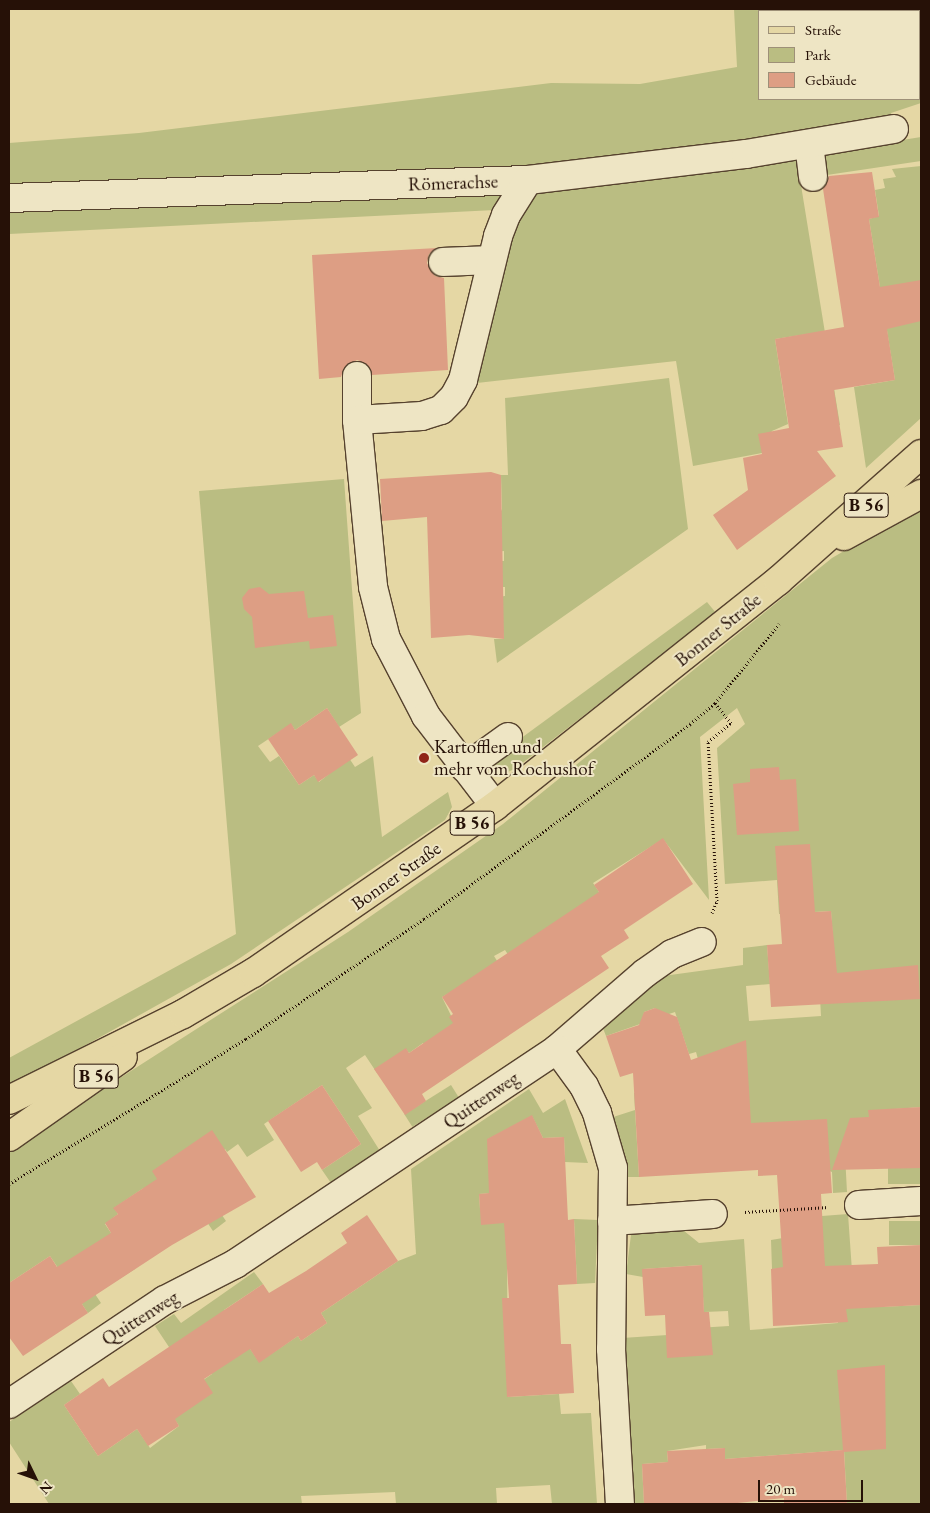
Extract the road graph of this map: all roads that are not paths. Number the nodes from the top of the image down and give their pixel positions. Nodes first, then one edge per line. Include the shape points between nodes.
1 (894, 129) dead end
2 (809, 144) junction
3 (813, 177) dead end
4 (528, 180) junction
5 (9, 198) edge
6 (491, 260) junction
7 (443, 262) dead end
8 (357, 376) dead end
9 (357, 420) junction
10 (921, 454) edge
11 (921, 494) edge
12 (810, 555) junction
13 (508, 737) dead end
14 (465, 768) junction
15 (495, 806) junction
16 (702, 942) road end
17 (183, 1014) junction
18 (557, 1049) junction
19 (9, 1100) edge
20 (9, 1137) edge
21 (921, 1201) edge
22 (859, 1205) road end
23 (713, 1214) road end
24 (612, 1221) junction
25 (9, 1404) edge
26 (620, 1504) edge

1 - 2 street, Römerachse
2 - 3 street
2 - 4 street, Römerachse
4 - 5 street, Römerachse
4 - 6 street via 506,215
6 - 7 street
6 - 9 street via 463,380 454,397 441,410 422,416
8 - 9 street
9 - 14 street via 373,587 382,626 412,693
10 - 12 main road, Bonner Straße / B 56
11 - 12 main road, Bonner Straße / B 56
12 - 15 main road, Bonner Straße / B 56
13 - 14 street
14 - 15 street
15 - 17 main road, Bonner Straße / B 56 via 252,973
16 - 18 street, Quittenweg via 672,954 645,973
17 - 19 main road, Bonner Straße / B 56
17 - 20 main road, Bonner Straße / B 56
18 - 24 street via 584,1086 606,1141 612,1168
18 - 25 street, Quittenweg via 235,1264 165,1300
21 - 22 street
23 - 24 street
24 - 26 street via 611,1349

